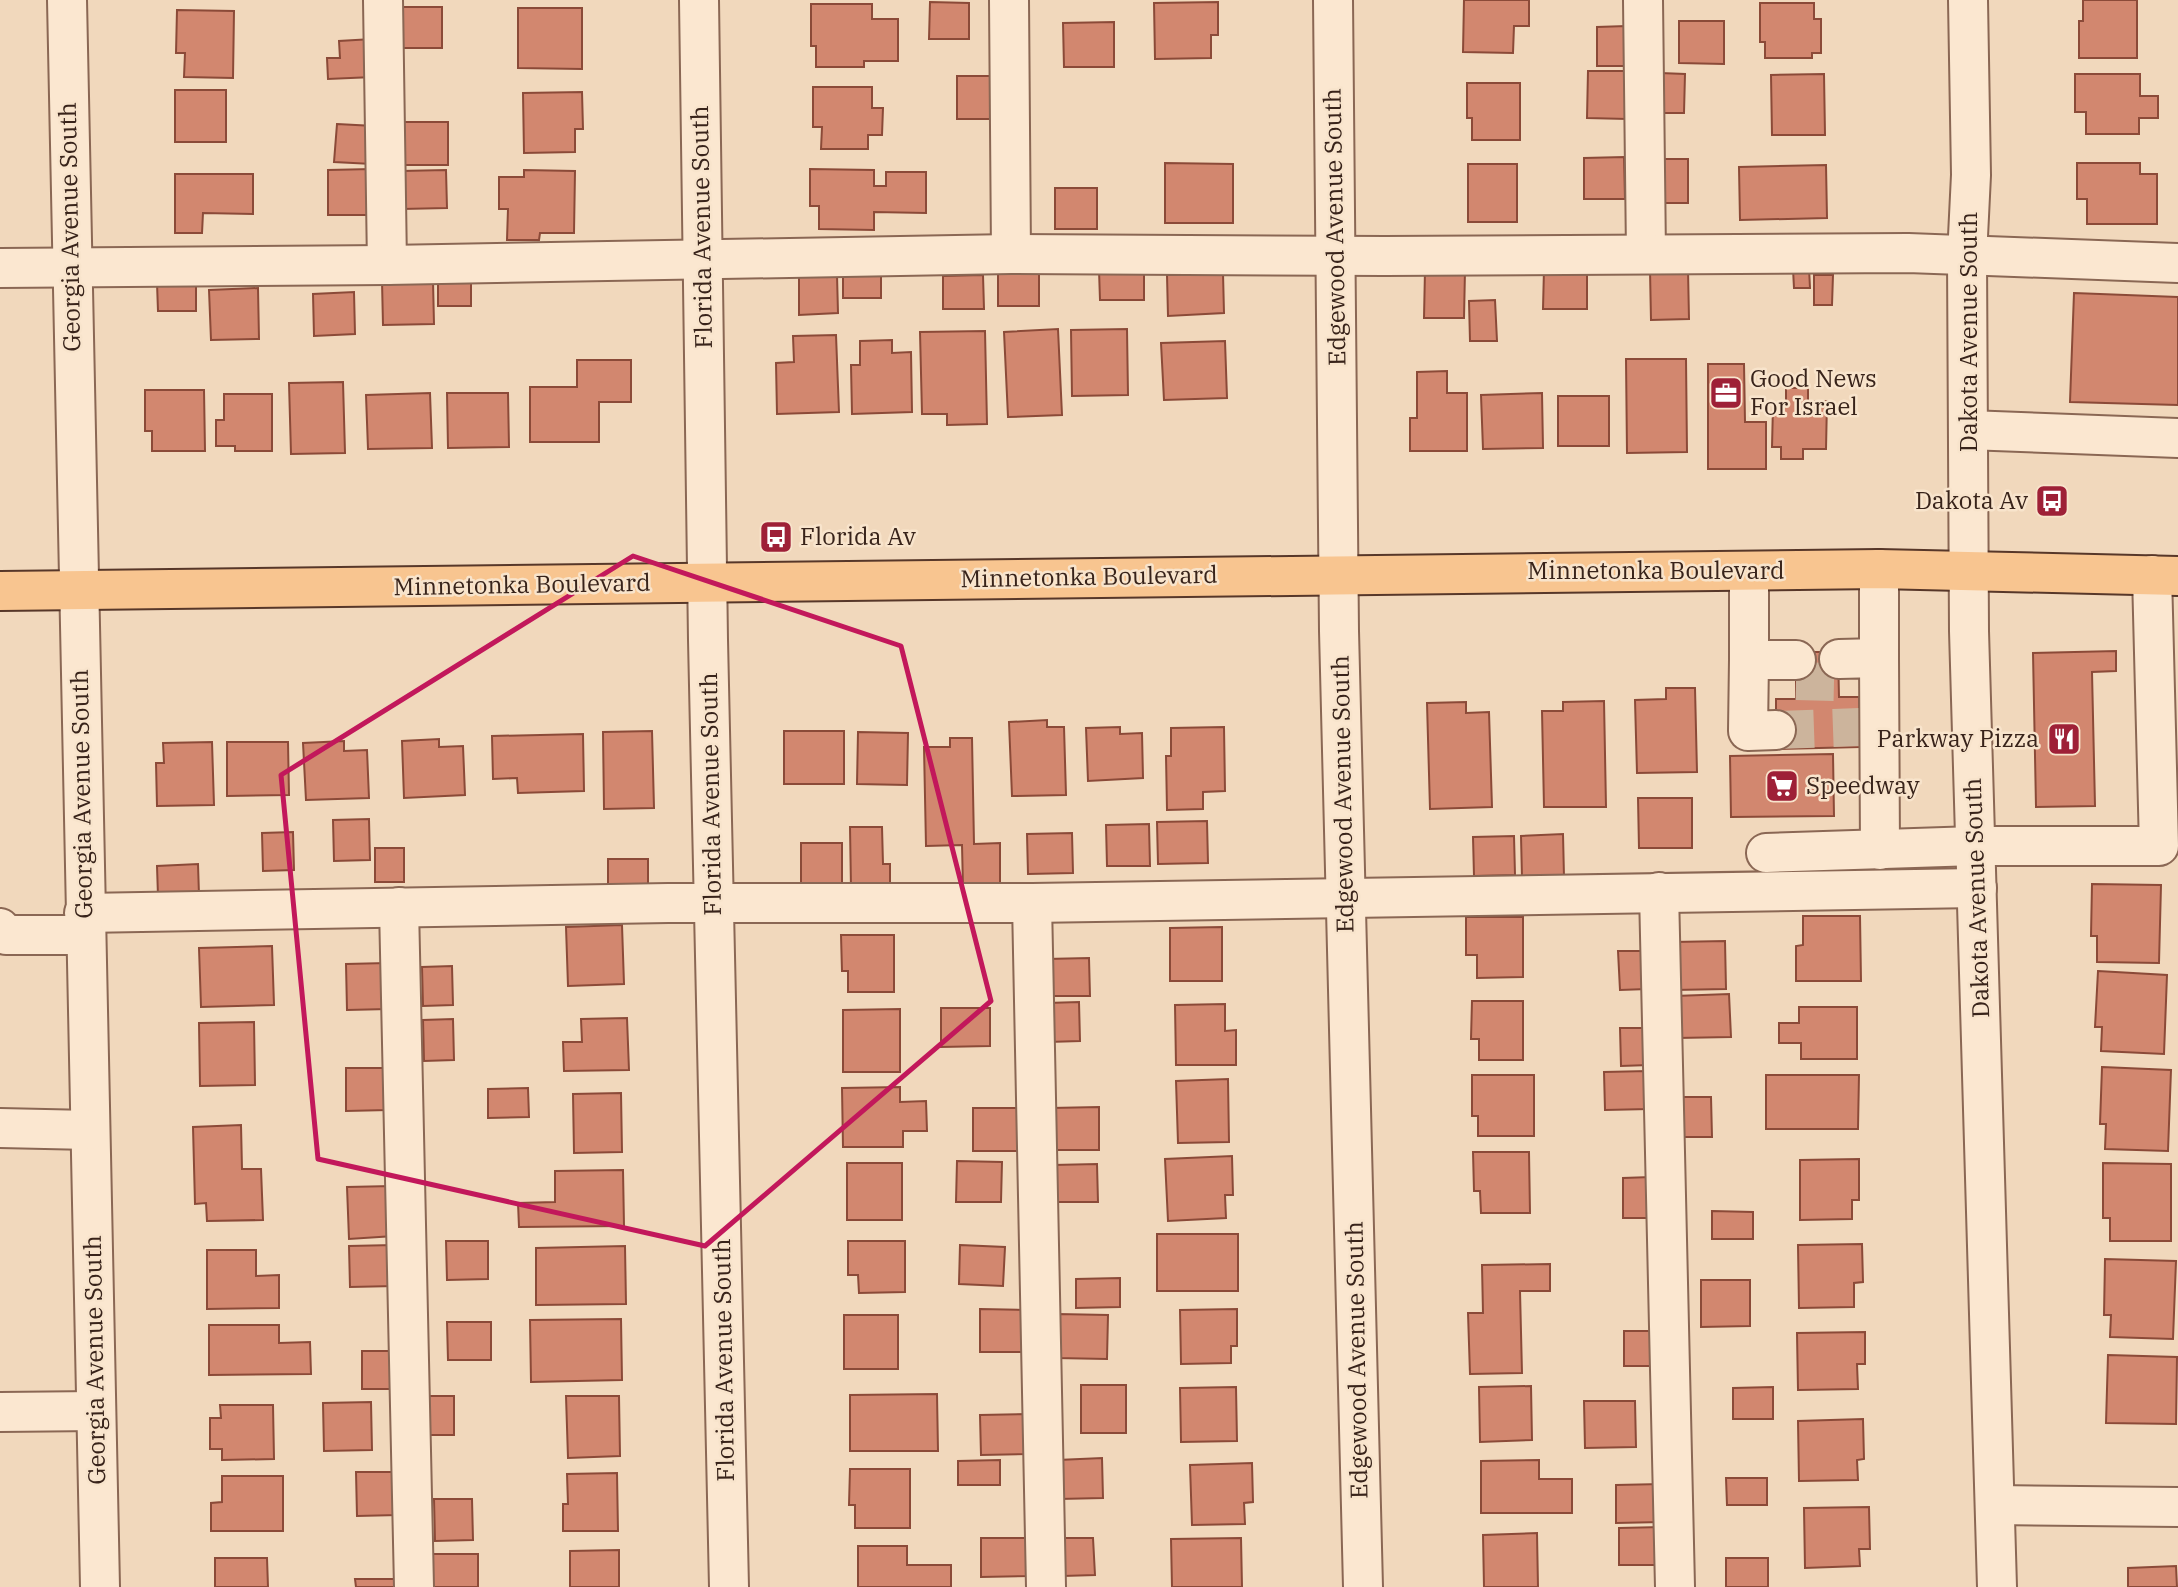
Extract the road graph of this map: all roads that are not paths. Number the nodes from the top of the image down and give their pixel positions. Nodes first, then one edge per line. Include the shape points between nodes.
1 (67, 0) edge
2 (383, 0) edge
3 (699, 0) edge
4 (1009, 0) edge
5 (1333, 0) edge
6 (1643, 0) edge
7 (1968, 0) edge
8 (1011, 254) junction
9 (1646, 254) junction
10 (1336, 256) junction
11 (1966, 257) junction
12 (703, 259) junction
13 (2178, 263) edge
14 (387, 265) junction
15 (0, 268) edge
16 (70, 269) junction
17 (1968, 430) junction
18 (2178, 438) edge
19 (1879, 569) junction
20 (1749, 571) junction
21 (1969, 571) junction
22 (1339, 574) junction
23 (2165, 576) edge
24 (707, 583) junction
25 (77, 590) junction
26 (0, 591) edge
27 (1879, 670) junction
28 (1749, 671) junction
29 (1796, 671) tunnel mouth
30 (1839, 671) tunnel mouth
31 (1776, 730) tunnel mouth
32 (1975, 846) junction
33 (1880, 850) junction
34 (1766, 853) dead end
35 (1977, 888) junction
36 (1659, 892) junction
37 (1346, 898) junction
38 (1032, 903) junction
39 (714, 904) junction
40 (399, 907) junction
41 (84, 924) junction
42 (0, 928) edge
43 (0, 1128) edge
44 (90, 1130) junction
45 (96, 1411) junction
46 (0, 1412) edge
47 (1995, 1505) junction
48 (2178, 1507) edge
49 (100, 1587) edge
50 (414, 1587) edge
51 (729, 1587) edge
52 (1046, 1587) edge
53 (1363, 1587) edge
54 (1675, 1587) edge
55 (1997, 1587) edge

1 - 16 street, Georgia Avenue South
2 - 14 street
3 - 12 street, Florida Avenue South
4 - 8 street
5 - 10 street, Edgewood Avenue South
6 - 9 street
7 - 11 street, Dakota Avenue South via 1972,175
8 - 10 street
8 - 12 street
9 - 10 street
9 - 11 street
10 - 22 street, Edgewood Avenue South
11 - 13 street
11 - 17 street, Dakota Avenue South
12 - 14 street
12 - 24 street, Florida Avenue South
14 - 16 street
15 - 16 street
16 - 25 street, Georgia Avenue South
17 - 18 street
17 - 21 street, Dakota Avenue South
19 - 20 main road, Minnetonka Boulevard
19 - 21 main road, Minnetonka Boulevard
19 - 27 street
20 - 22 main road, Minnetonka Boulevard
20 - 28 street
21 - 23 main road, Minnetonka Boulevard
21 - 32 street, Dakota Avenue South
22 - 24 main road, Minnetonka Boulevard
22 - 37 street, Edgewood Avenue South
23 - 32 street via 2159,846
24 - 25 main road, Minnetonka Boulevard
24 - 39 street, Florida Avenue South
25 - 26 main road, Minnetonka Boulevard
25 - 41 street, Georgia Avenue South
27 - 30 street
27 - 33 street via 1870,727
28 - 29 street
28 - 31 street via 1748,731
32 - 33 street
32 - 35 street, Dakota Avenue South
33 - 34 street
35 - 36 street
35 - 47 street, Dakota Avenue South
36 - 37 street
36 - 54 street
37 - 38 street
37 - 53 street, Edgewood Avenue South
38 - 39 street
38 - 52 street
39 - 40 street
39 - 51 street, Florida Avenue South
40 - 41 street
40 - 50 street
41 - 42 street via 6,935
41 - 44 street, Georgia Avenue South
43 - 44 street
44 - 45 street, Georgia Avenue South
45 - 46 street
45 - 49 street, Georgia Avenue South
47 - 48 street
47 - 55 street, Dakota Avenue South

